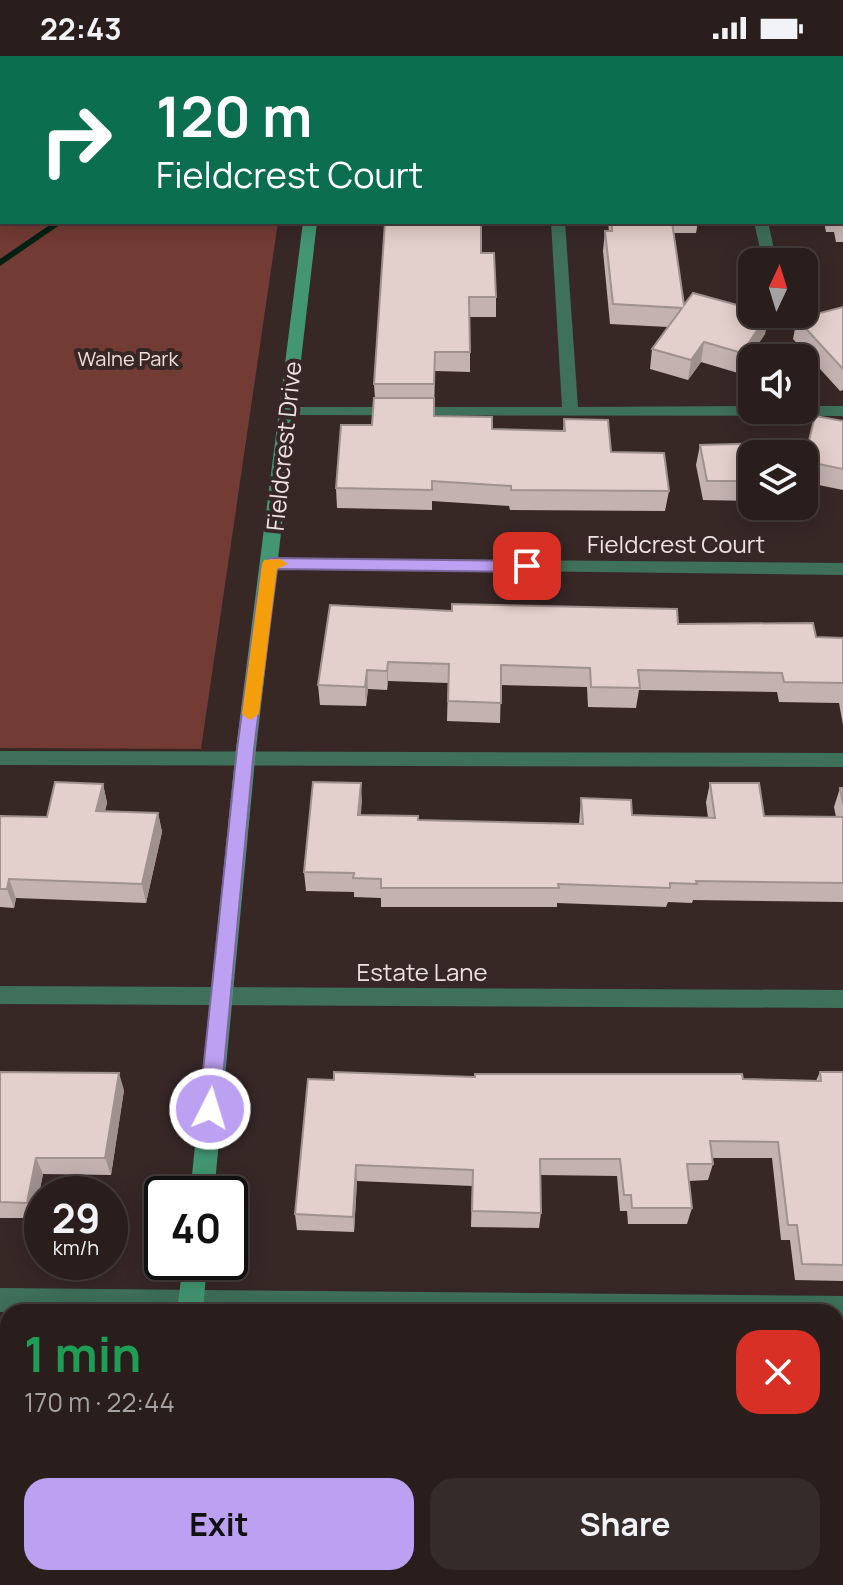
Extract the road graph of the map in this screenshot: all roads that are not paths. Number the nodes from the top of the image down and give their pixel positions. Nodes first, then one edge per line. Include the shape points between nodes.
1 (310, 224) edge
2 (558, 224) edge
3 (761, 224) edge
4 (767, 248) edge
5 (570, 411) junction
6 (843, 411) edge
7 (286, 412) junction
8 (270, 564) junction
9 (843, 569) edge
10 (0, 758) edge
11 (246, 759) junction
12 (843, 760) edge
13 (0, 995) edge
14 (220, 996) junction
15 (843, 999) edge
16 (204, 1176) edge
17 (193, 1280) edge
18 (0, 1300) edge
19 (109, 1304) edge
20 (191, 1304) edge

1 - 7 street, Fieldcrest Drive
2 - 5 street
3 - 4 street
5 - 6 street
5 - 7 street
7 - 8 street, Fieldcrest Drive
8 - 9 street, Fieldcrest Court
8 - 11 street, Fieldcrest Drive
10 - 11 street
11 - 12 street
11 - 14 street, Fieldcrest Drive
13 - 14 street, Estate Lane
14 - 15 street, Estate Lane
14 - 16 street, Fieldcrest Drive
17 - 20 street
18 - 19 street

